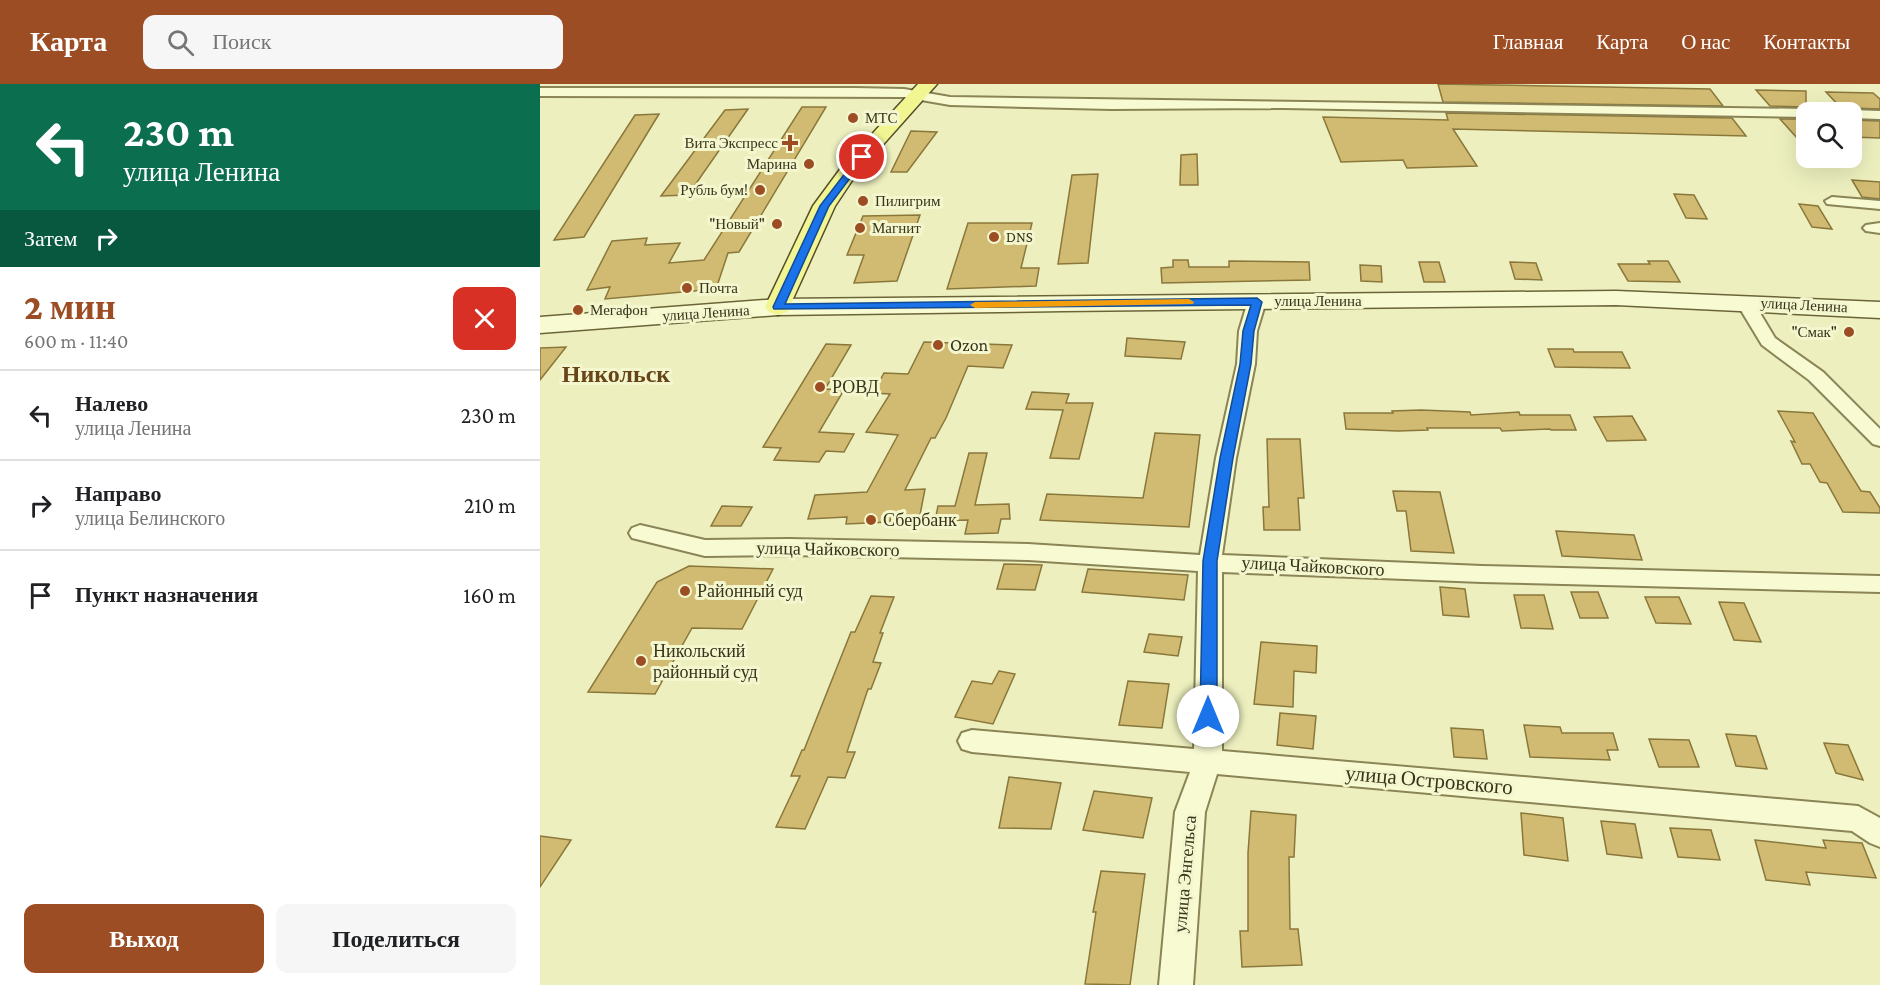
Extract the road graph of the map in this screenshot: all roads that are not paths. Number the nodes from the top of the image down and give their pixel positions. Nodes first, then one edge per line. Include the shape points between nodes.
1 (616, 87) edge
2 (768, 87) edge
3 (923, 90) edge
4 (540, 92) edge
5 (1796, 113) edge
6 (1862, 114) edge
7 (1880, 115) edge
8 (1832, 201) dead end
9 (1880, 205) edge
10 (1257, 302) junction
11 (1745, 302) junction
12 (778, 307) junction
13 (1880, 310) edge
14 (540, 325) edge
15 (1880, 440) edge
16 (640, 533) dead end
17 (1210, 561) junction
18 (1880, 584) edge
19 (972, 741) dead end
20 (1208, 760) junction
21 (1880, 834) edge
22 (1176, 985) edge

1 - 2 street
1 - 4 street
2 - 3 street
3 - 5 street via 950,101
3 - 12 main road via 848,172 824,206
6 - 7 street
8 - 9 street
10 - 11 main road, улица Ленина via 1616,298
10 - 12 main road, улица Ленина
10 - 17 street, улица Энгельса via 1248,331 1246,364
11 - 13 main road, улица Ленина
11 - 15 street via 1768,341 1816,376
12 - 14 main road, улица Ленина
16 - 17 street, улица Чайковского via 705,548 1028,552
17 - 18 street, улица Чайковского via 1482,574
17 - 20 street, улица Энгельса
19 - 20 street, улица Островского
20 - 21 street, улица Островского via 1858,819
20 - 22 street, улица Энгельса via 1190,812

